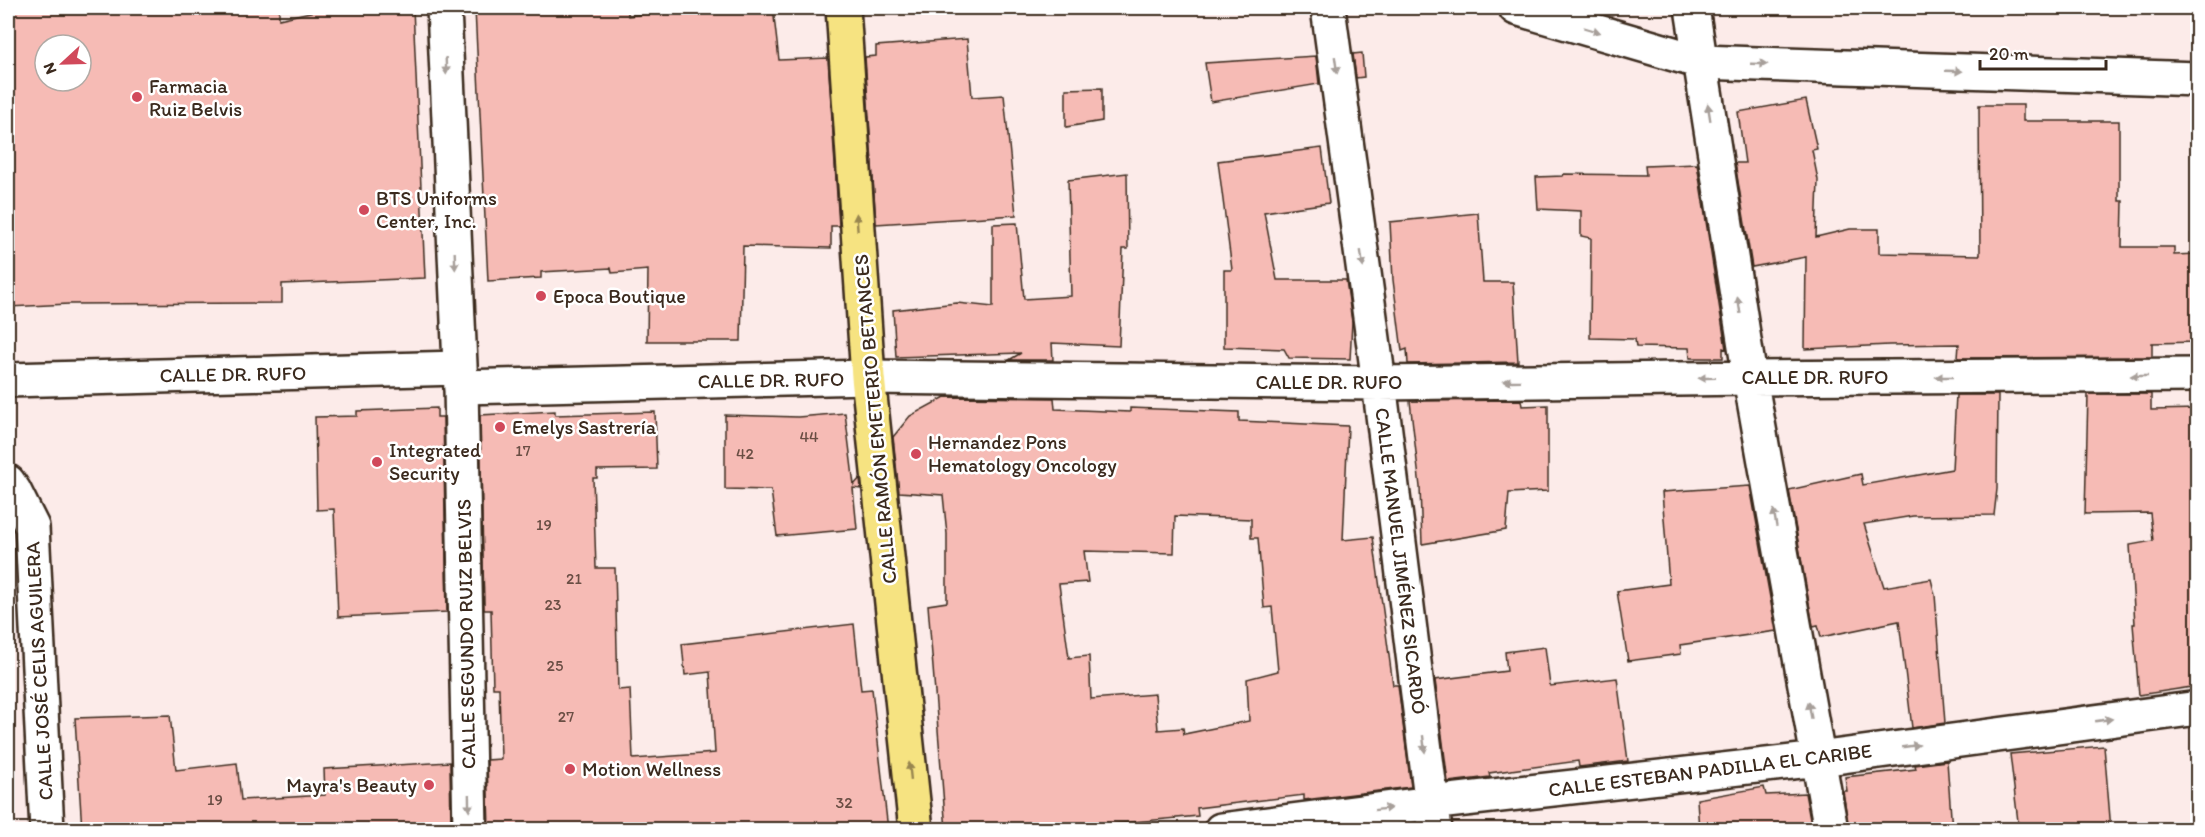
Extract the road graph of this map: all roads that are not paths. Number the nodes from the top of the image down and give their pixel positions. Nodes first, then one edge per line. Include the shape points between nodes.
1 (444, 8) edge
2 (843, 8) edge
3 (1328, 8) edge
4 (1516, 8) edge
5 (1692, 8) edge
6 (1701, 62) junction
7 (2198, 79) edge
8 (2198, 375) edge
9 (868, 377) junction
10 (460, 378) junction
11 (1750, 378) junction
12 (8, 380) edge
13 (1379, 383) junction
14 (8, 482) edge
15 (2198, 708) edge
16 (1819, 759) junction
17 (1433, 816) edge
18 (47, 830) edge
19 (470, 830) edge
20 (916, 830) edge
21 (1221, 830) edge
22 (1831, 830) edge

1 -> 10 street, CALLE SEGUNDO RUIZ BELVIS
9 -> 2 main road, CALLE RAMÓN EMETERIO BETANCES
3 -> 13 street, CALLE MANUEL JIMÉNEZ SICARDÓ
4 -> 6 street
5 - 6 street
6 -> 7 street
11 -> 6 street
8 -> 11 street, CALLE DR. RUFO
9 - 10 street, CALLE DR. RUFO
9 - 13 street, CALLE DR. RUFO
20 -> 9 main road, CALLE RAMÓN EMETERIO BETANCES
10 - 12 street, CALLE DR. RUFO
10 -> 19 street, CALLE SEGUNDO RUIZ BELVIS
11 -> 13 street, CALLE DR. RUFO
16 -> 11 street
13 -> 17 street, CALLE MANUEL JIMÉNEZ SICARDÓ
14 - 18 street, CALLE JOSÉ CELIS AGUILERA via 32,527
16 -> 15 street, CALLE ESTEBAN PADILLA EL CARIBE
16 - 17 street, CALLE ESTEBAN PADILLA EL CARIBE
16 - 22 street
21 -> 17 street, CALLE ESTEBAN PADILLA EL CARIBE

